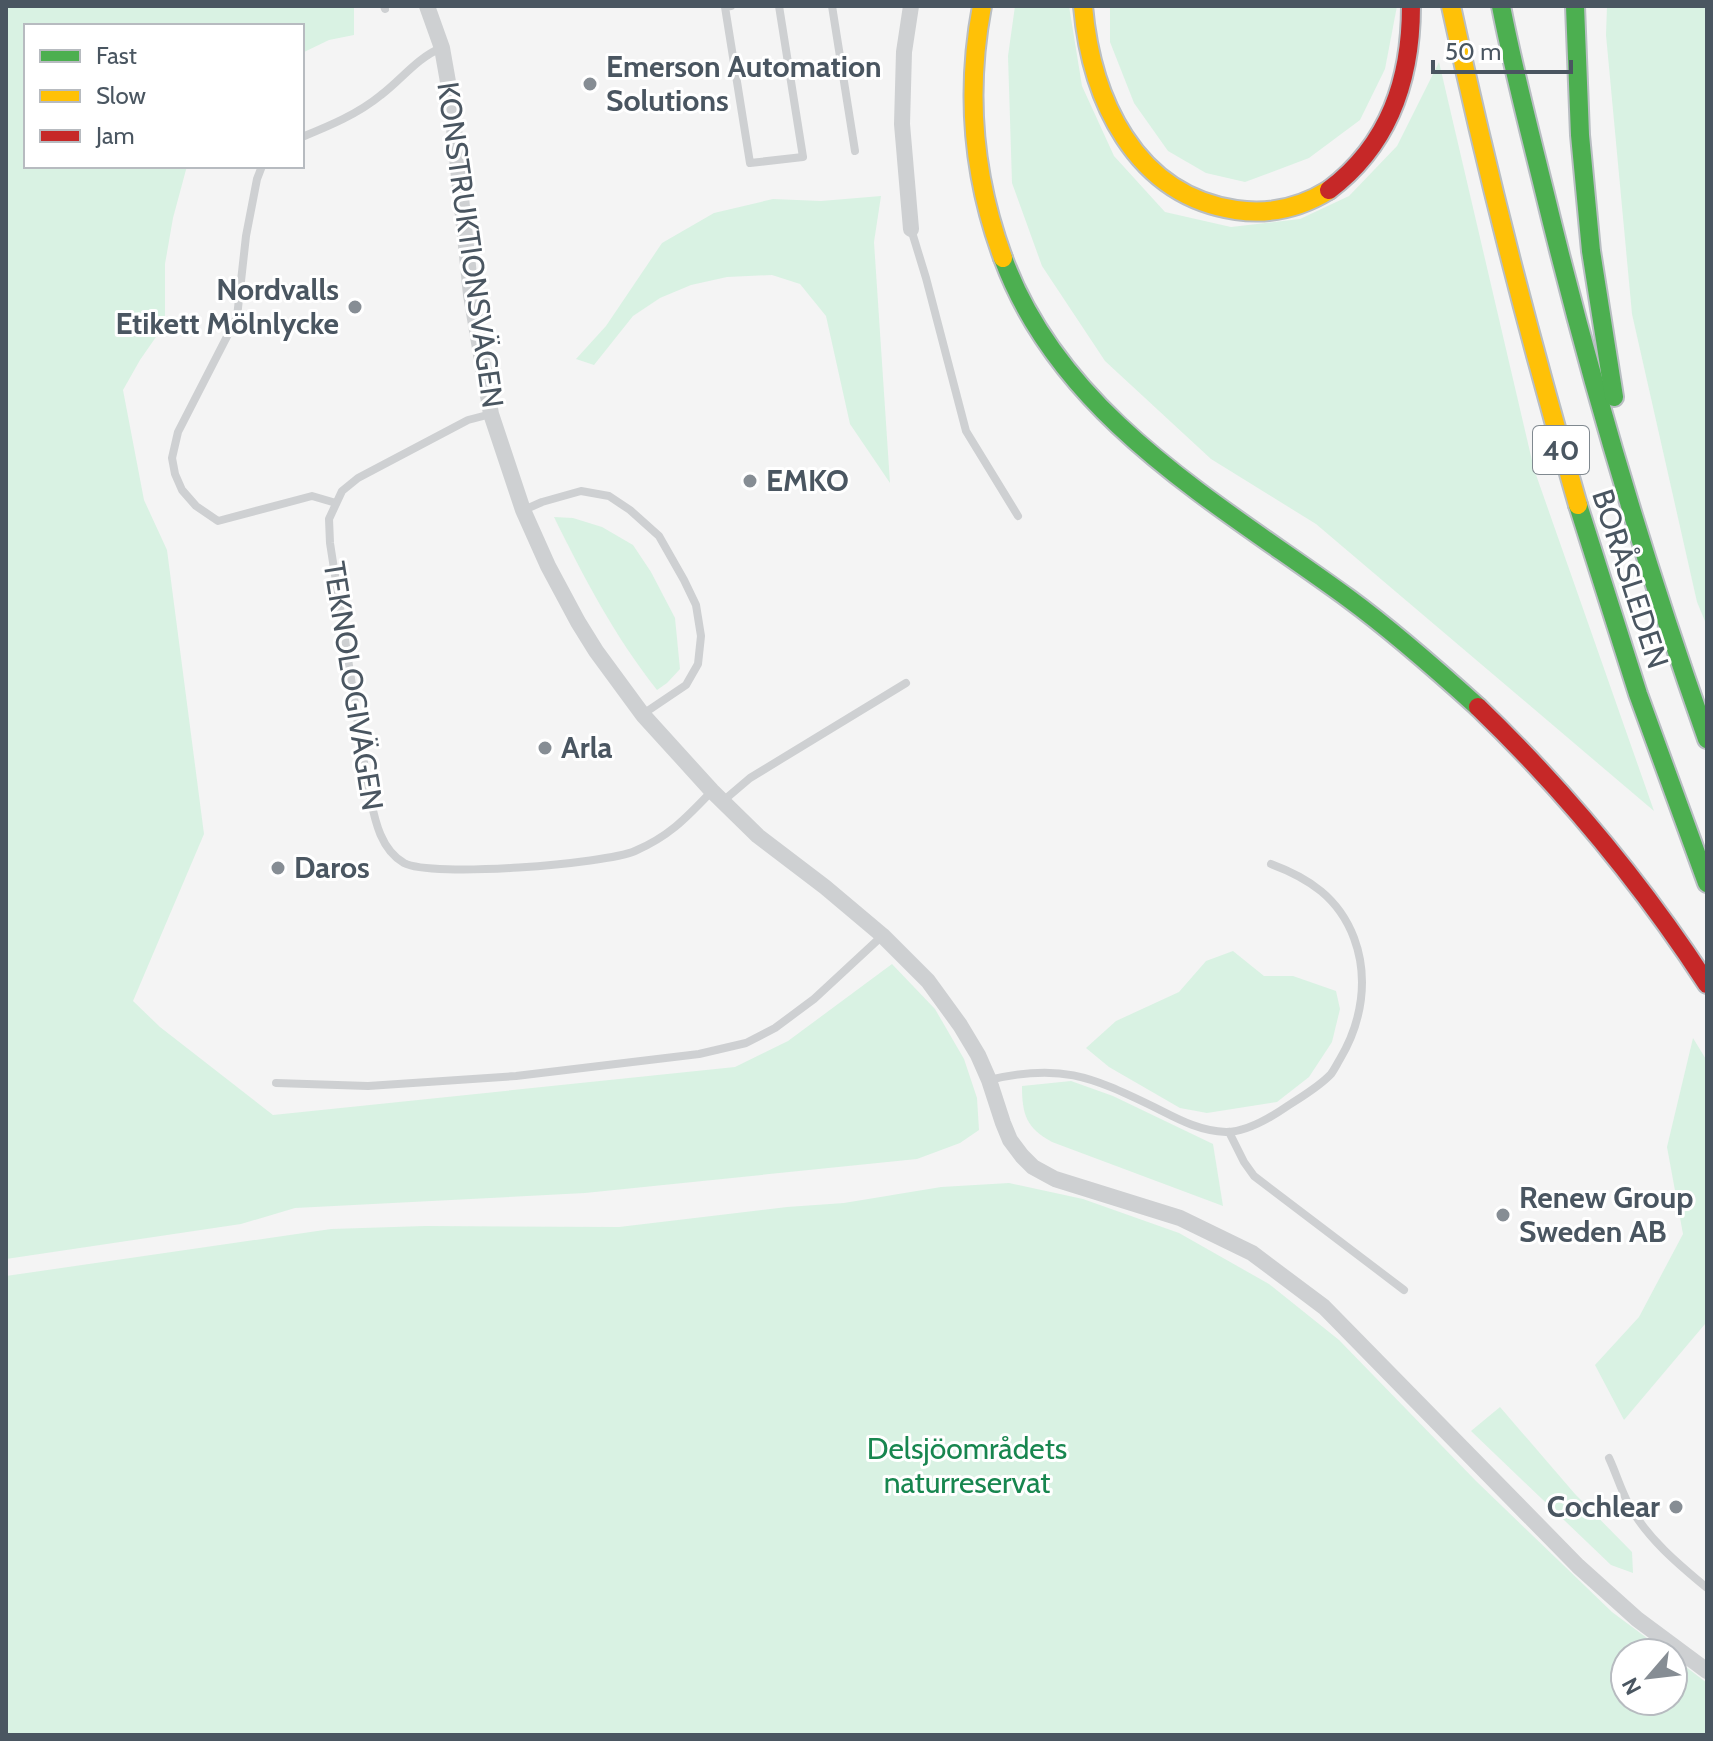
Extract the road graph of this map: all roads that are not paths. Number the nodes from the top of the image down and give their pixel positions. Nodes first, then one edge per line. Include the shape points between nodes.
1 (427, 6) edge
2 (731, 6) edge
3 (779, 6) edge
4 (832, 6) edge
5 (911, 6) edge
6 (982, 6) edge
7 (1083, 6) edge
8 (1411, 6) edge
9 (1451, 6) edge
10 (1501, 6) edge
11 (1575, 6) edge
12 (442, 48) junction
13 (304, 136) edge
14 (855, 151) dead end
15 (261, 168) edge
16 (911, 229) joint
17 (491, 414) junction
18 (336, 503) junction
19 (1631, 508) junction
20 (523, 510) junction
21 (1018, 516) dead end
22 (906, 683) dead end
23 (643, 715) junction
24 (1707, 739) edge
25 (718, 796) junction
26 (1271, 864) dead end
27 (1707, 883) edge
28 (882, 935) junction
29 (1707, 984) edge
30 (989, 1080) junction
31 (276, 1083) dead end
32 (1229, 1132) junction
33 (1404, 1290) dead end
34 (1609, 1458) dead end
35 (1707, 1588) edge
36 (1707, 1671) edge

1 - 12 street, KONSTRUKTIONSVÄGEN
2 - 3 lane via 725,7 750,163 803,157
4 - 14 lane
5 - 16 street via 902,124
6 - 29 highway via 971,99 976,156 1001,253 1022,303 1048,344 1082,387 1168,467 1349,599 1502,730 1622,862
7 - 8 highway via 1097,80 1140,159 1160,177 1211,205 1267,212 1289,208 1338,184 1376,141 1405,73
9 - 27 highway, BORÅSLEDEN / 40 via 1516,286 1572,486 1634,684
10 - 19 highway, BORÅSLEDEN / 40 via 1564,275
11 - 19 highway via 1591,251
12 - 13 lane via 426,55 380,97
12 - 17 street, KONSTRUKTIONSVÄGEN via 471,295
15 - 18 lane via 246,236 237,317 178,432 172,458 175,474 196,506 218,521 312,496
16 - 21 lane via 966,431
17 - 18 lane via 468,420 358,478
17 - 20 street, KONSTRUKTIONSVÄGEN
18 - 25 lane, TEKNOLOGIVÄGEN via 329,519 330,543 368,788 377,827 388,849 404,863 461,870 572,863 633,852
19 - 24 highway, BORÅSLEDEN / 40
20 - 23 street, KONSTRUKTIONSVÄGEN via 578,622
20 - 23 lane via 581,491 609,496 659,536 696,605 701,636 698,664 686,685
22 - 25 lane, TEKNOLOGIVÄGEN
23 - 25 street, KONSTRUKTIONSVÄGEN
25 - 28 street, KONSTRUKTIONSVÄGEN via 758,836
26 - 32 lane via 1296,873 1334,904 1351,930 1364,982 1351,1040 1331,1074 1277,1113
28 - 30 street, KONSTRUKTIONSVÄGEN via 928,981 960,1025
28 - 31 lane via 775,1028 715,1051 516,1076 368,1086
30 - 32 lane via 1032,1072 1078,1075 1193,1127
30 - 36 street, KONSTRUKTIONSVÄGEN via 1010,1140 1033,1167 1055,1179 1180,1218 1252,1253 1324,1307 1578,1566
32 - 33 lane via 1254,1176
34 - 35 lane via 1629,1505 1651,1536

